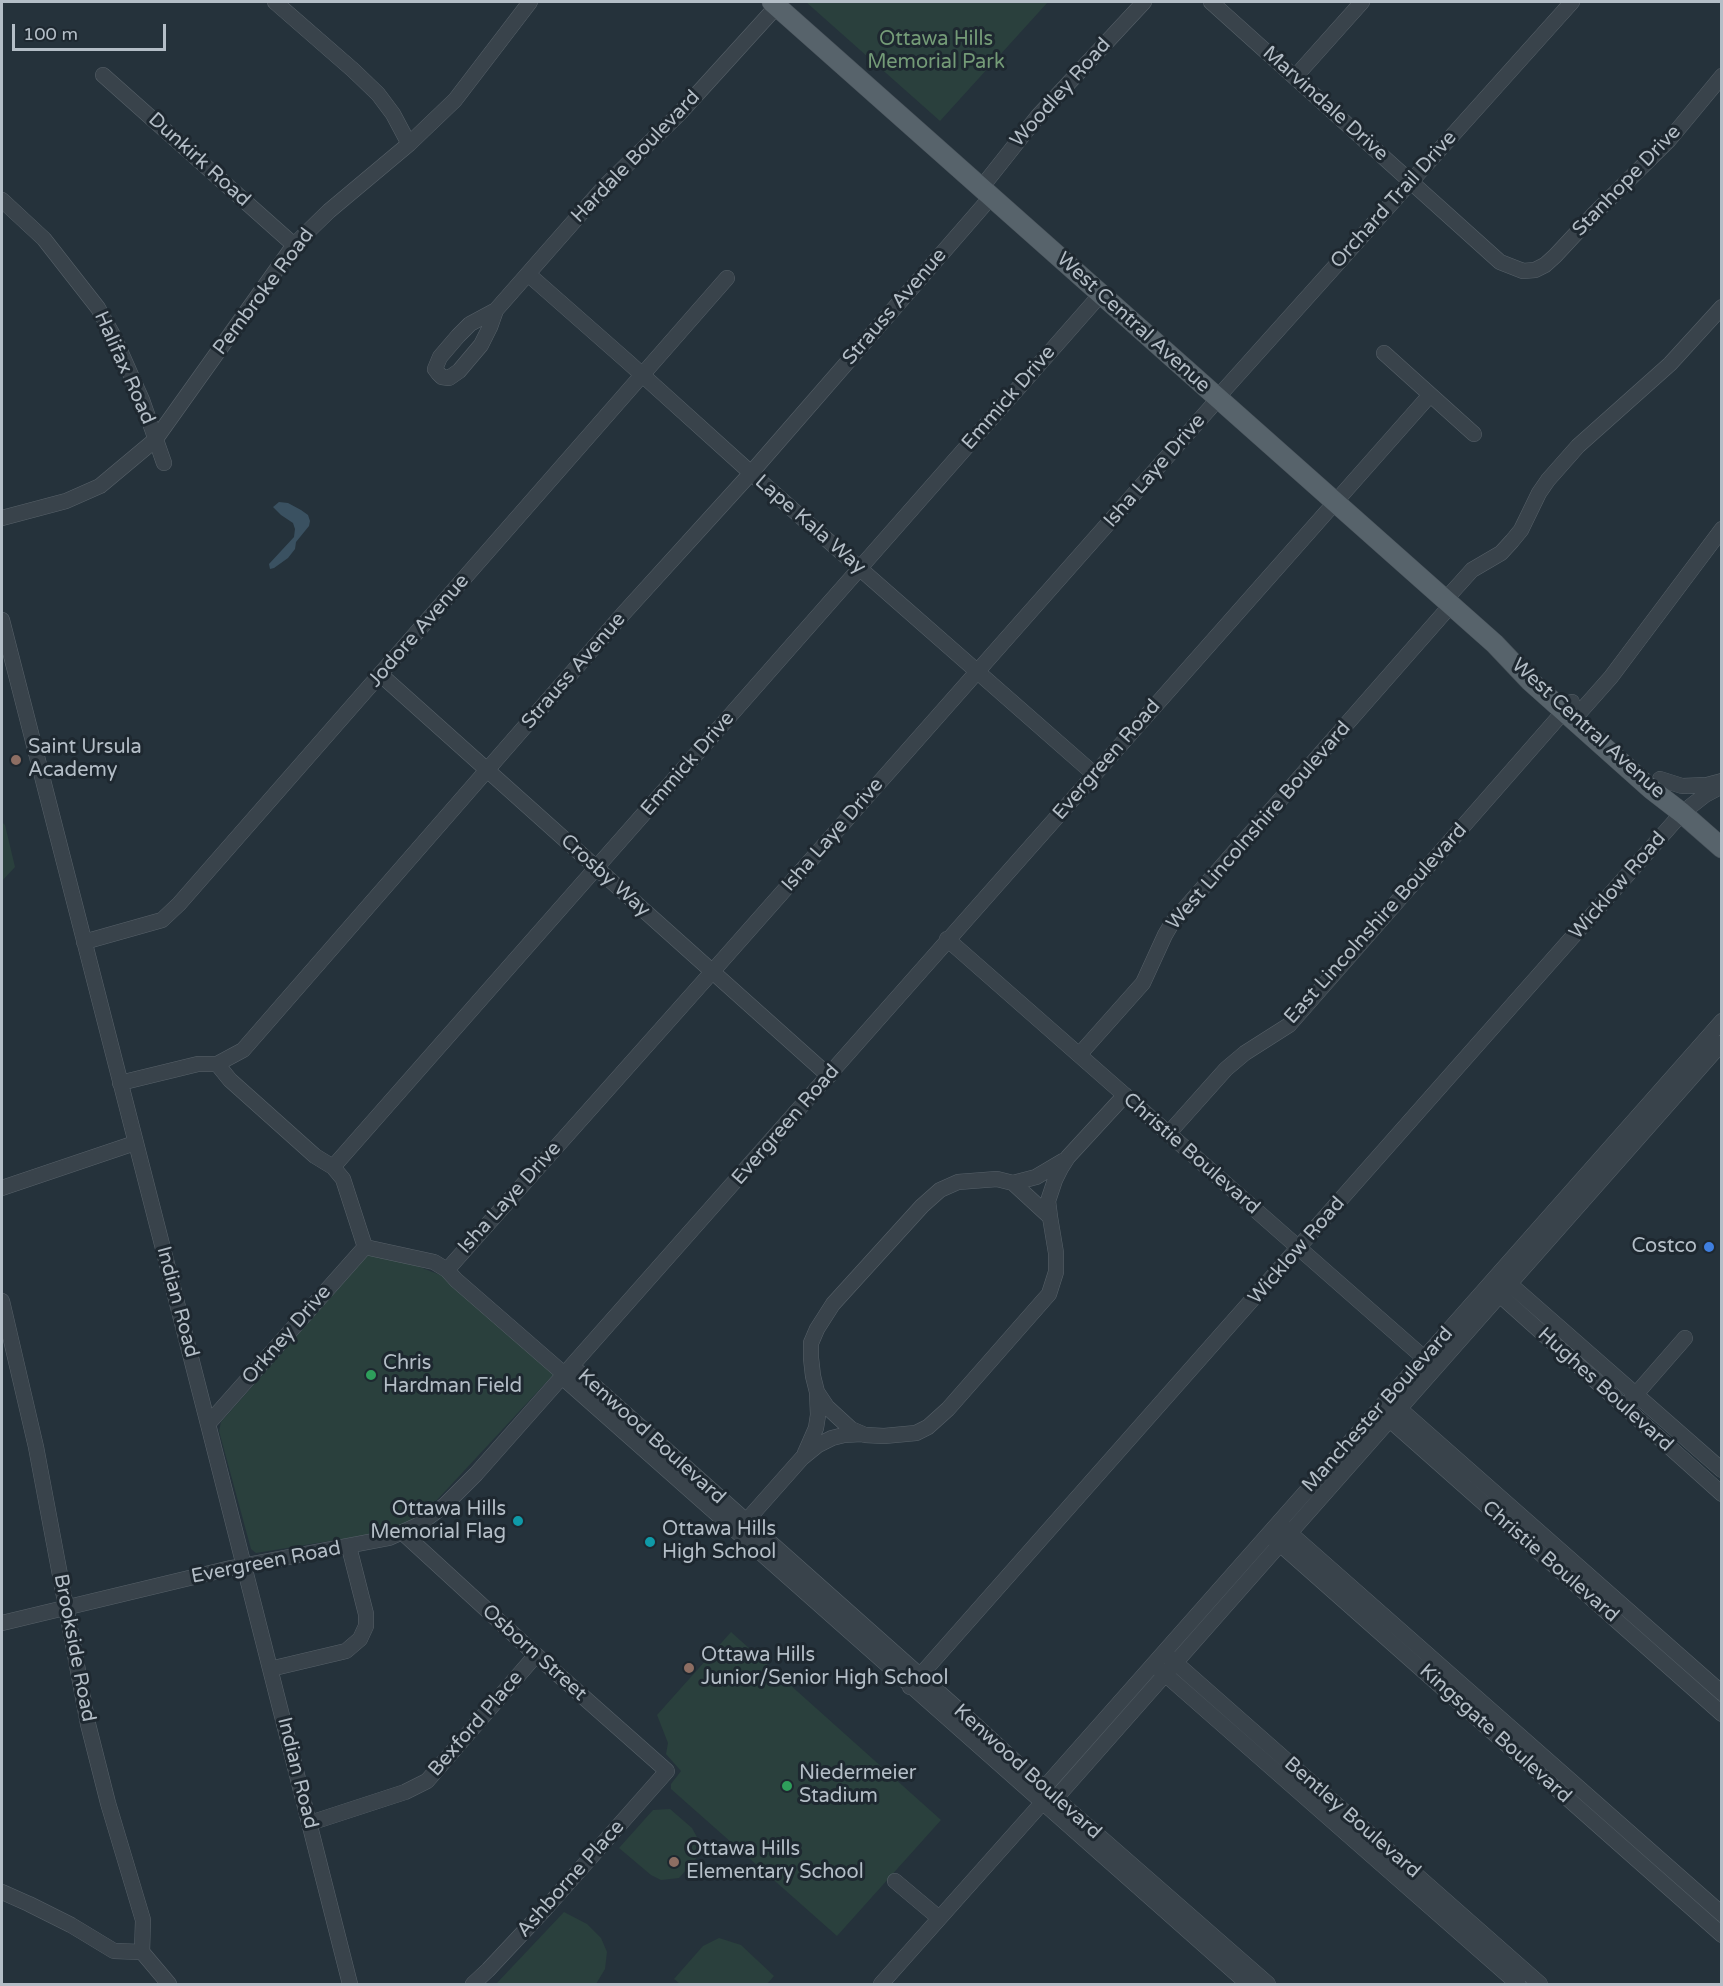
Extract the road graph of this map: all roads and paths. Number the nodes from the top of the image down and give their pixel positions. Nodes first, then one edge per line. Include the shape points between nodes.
1 (275, 2) edge
2 (530, 2) edge
3 (1144, 2) edge
4 (1211, 2) edge
5 (1362, 2) edge
6 (1572, 2) edge
7 (774, 4) edge
8 (103, 75) dead end
9 (1722, 76) edge
10 (1295, 77) junction
11 (409, 144) junction
12 (1411, 181) junction
13 (986, 192) junction
14 (2, 200) edge
15 (294, 245) junction
16 (1523, 271) joint
17 (528, 274) junction
18 (727, 279) dead end
19 (1101, 294) junction
20 (1722, 307) edge
21 (496, 310) junction
22 (1384, 353) dead end
23 (642, 375) junction
24 (1430, 395) junction
25 (1217, 399) junction
26 (1474, 434) dead end
27 (155, 440) junction
28 (164, 463) dead end
29 (751, 473) junction
30 (1334, 502) junction
31 (2, 518) edge
32 (1722, 529) edge
33 (860, 567) junction
34 (1448, 602) junction
35 (2, 620) edge
36 (976, 672) junction
37 (381, 675) junction
38 (1573, 711) junction
39 (487, 771) junction
40 (1094, 774) junction
41 (1660, 779) junction
42 (1722, 784) edge
43 (1682, 813) junction
44 (1722, 848) edge
45 (597, 868) junction
46 (947, 939) junction
47 (84, 942) junction
48 (712, 972) junction
49 (1722, 1021) edge
50 (1722, 1043) edge
51 (1079, 1055) junction
52 (217, 1064) junction
53 (829, 1076) junction
54 (120, 1083) junction
55 (1125, 1095) junction
56 (1168, 1134) junction
57 (135, 1143) junction
58 (1068, 1157) junction
59 (333, 1167) junction
60 (1013, 1184) junction
61 (2, 1188) edge
62 (1050, 1217) junction
63 (365, 1247) junction
64 (1299, 1248) junction
65 (447, 1270) junction
66 (1499, 1285) junction
67 (2, 1301) edge
68 (1685, 1338) dead end
69 (1430, 1363) junction
70 (566, 1373) junction
71 (817, 1392) junction
72 (1636, 1395) junction
73 (1624, 1408) junction
74 (1389, 1409) junction
75 (208, 1424) junction
76 (865, 1435) junction
77 (802, 1458) junction
78 (1722, 1470) edge
79 (1722, 1494) edge
80 (741, 1527) junction
81 (402, 1533) junction
82 (1279, 1533) junction
83 (349, 1547) junction
84 (243, 1565) junction
85 (66, 1608) junction
86 (2, 1623) edge
87 (536, 1655) junction
88 (1164, 1663) junction
89 (270, 1669) junction
90 (915, 1682) junction
91 (1722, 1693) edge
92 (1722, 1714) edge
93 (667, 1771) joint
94 (1047, 1796) junction
95 (310, 1823) junction
96 (896, 1881) dead end
97 (2, 1892) edge
98 (1722, 1914) edge
99 (939, 1918) junction
100 (1722, 1935) edge
101 (142, 1952) junction
102 (169, 1984) edge
103 (350, 1984) edge
104 (473, 1984) edge
105 (880, 1984) edge
106 (1248, 1984) edge
107 (1268, 1984) edge
108 (1518, 1984) edge
109 (1540, 1984) edge

1 - 11 street via 378,94
2 - 11 street, Pembroke Road via 455,100
3 - 13 street, Woodley Road via 1038,116
4 - 10 street, Marvindale Drive
5 - 10 street
6 - 12 street, Orchard Trail Drive
7 - 13 main road, West Central Avenue
7 - 17 street, Hardale Boulevard via 679,114 605,186
8 - 15 street, Dunkirk Road
9 - 16 street, Stanhope Drive via 1669,140 1555,256 1535,270
10 - 12 street, Marvindale Drive
11 - 15 street, Pembroke Road
12 - 16 street, Marvindale Drive via 1500,262
12 - 25 street, Orchard Trail Drive
13 - 19 main road, West Central Avenue
13 - 29 street, Strauss Avenue
14 - 27 street, Halifax Road via 44,239 98,308 133,379
15 - 27 street, Pembroke Road
17 - 21 street, Hardale Boulevard
17 - 23 street, Lape Kala Way
18 - 23 street, Jodore Avenue
19 - 25 main road, West Central Avenue
19 - 33 street, Emmick Drive
20 - 34 street, West Lincolnshire Boulevard via 1670,364 1578,446 1548,480 1512,541 1501,553 1472,570
21 - 21 street, Hardale Boulevard via 470,324 437,362 435,369 442,377 459,371 481,345
22 - 24 street
23 - 29 street, Lape Kala Way
23 - 37 street, Jodore Avenue
24 - 26 street
24 - 30 street, Evergreen Road
25 - 30 main road, West Central Avenue
25 - 36 street, Isha Laye Drive
27 - 28 street, Halifax Road
27 - 31 street, Pembroke Road via 99,486 66,501
29 - 33 street, Lape Kala Way
29 - 39 street, Strauss Avenue
30 - 34 main road, West Central Avenue
30 - 40 street, Evergreen Road
32 - 38 street, East Lincolnshire Boulevard via 1611,678
33 - 36 street, Lape Kala Way
33 - 45 street, Emmick Drive
34 - 38 main road, West Central Avenue via 1495,644 1538,672
34 - 51 street, West Lincolnshire Boulevard via 1172,923 1143,983
35 - 47 street, Indian Road
36 - 40 street, Lape Kala Way
36 - 48 street, Isha Laye Drive
37 - 39 street, Crosby Way
37 - 47 street, Jodore Avenue via 162,920
38 - 41 main road, West Central Avenue
38 - 43 main road, West Central Avenue via 1651,789
38 - 56 street, East Lincolnshire Boulevard via 1289,1025 1226,1069
39 - 45 street, Crosby Way
39 - 52 street, Strauss Avenue via 243,1050
40 - 46 street, Evergreen Road
41 - 42 street via 1682,786
41 - 43 main road, West Central Avenue
42 - 43 street, Wicklow Road
43 - 44 main road, West Central Avenue
43 - 64 street, Wicklow Road
45 - 48 street, Crosby Way
45 - 59 street, Emmick Drive
46 - 51 street, Christie Boulevard
46 - 53 street, Evergreen Road
47 - 54 street, Indian Road
48 - 53 street, Crosby Way
48 - 65 street, Isha Laye Drive
49 - 66 street, Manchester Boulevard
50 - 66 street, Manchester Boulevard
51 - 55 street, Christie Boulevard
52 - 54 street, Strauss Avenue via 198,1064
52 - 59 street via 306,1149
53 - 70 street, Evergreen Road
54 - 57 street, Indian Road
55 - 56 street, Christie Boulevard
55 - 58 street
56 - 64 street, Christie Boulevard
57 - 61 street
57 - 75 street, Indian Road
58 - 60 street via 1036,1177
58 - 62 street via 1051,1191
59 - 63 street via 343,1179
60 - 62 street
60 - 71 street via 997,1179 958,1182 940,1190 922,1206 833,1304 818,1329 811,1343
62 - 76 street via 1056,1272 1049,1294 928,1427 904,1435
63 - 65 street via 434,1262
63 - 75 street, Orkney Drive
64 - 69 street, Christie Boulevard
64 - 90 street, Wicklow Road
65 - 70 street, Kenwood Boulevard
66 - 69 street, Manchester Boulevard
66 - 72 street, Hughes Boulevard
66 - 73 street, Hughes Boulevard
67 - 85 street, Brookside Road via 36,1447
68 - 72 street
69 - 74 street, Manchester Boulevard
70 - 80 street, Kenwood Boulevard
70 - 81 street, Evergreen Road via 453,1498
71 - 76 street via 837,1417
71 - 77 street via 816,1428
72 - 73 street
72 - 78 street, Hughes Boulevard
73 - 79 street, Hughes Boulevard
74 - 82 street, Manchester Boulevard
74 - 91 street, Christie Boulevard
74 - 92 street, Christie Boulevard
75 - 84 street, Indian Road
76 - 77 street via 832,1438
77 - 80 street
80 - 90 street, Kenwood Boulevard
81 - 83 street, Evergreen Road
81 - 87 street, Osborn Street
82 - 88 street, Manchester Boulevard
82 - 98 street, Kingsgate Boulevard
82 - 100 street, Kingsgate Boulevard
83 - 84 street, Evergreen Road
83 - 89 street via 366,1614 360,1639 346,1651
84 - 85 street, Evergreen Road
84 - 89 street, Indian Road
85 - 86 street, Evergreen Road
85 - 101 street, Brookside Road via 88,1724 143,1920
87 - 93 street, Osborn Street
87 - 95 street, Bexford Place via 427,1781
88 - 94 street, Manchester Boulevard
88 - 108 street, Bentley Boulevard
88 - 109 street, Bentley Boulevard
89 - 95 street, Indian Road
90 - 94 street, Kenwood Boulevard
93 - 104 street, Ashborne Place
94 - 99 street, Manchester Boulevard
94 - 106 street, Kenwood Boulevard
94 - 107 street, Kenwood Boulevard
95 - 103 street, Indian Road
96 - 99 street
97 - 101 street via 72,1925 114,1951
99 - 105 street, Manchester Boulevard
101 - 102 street

